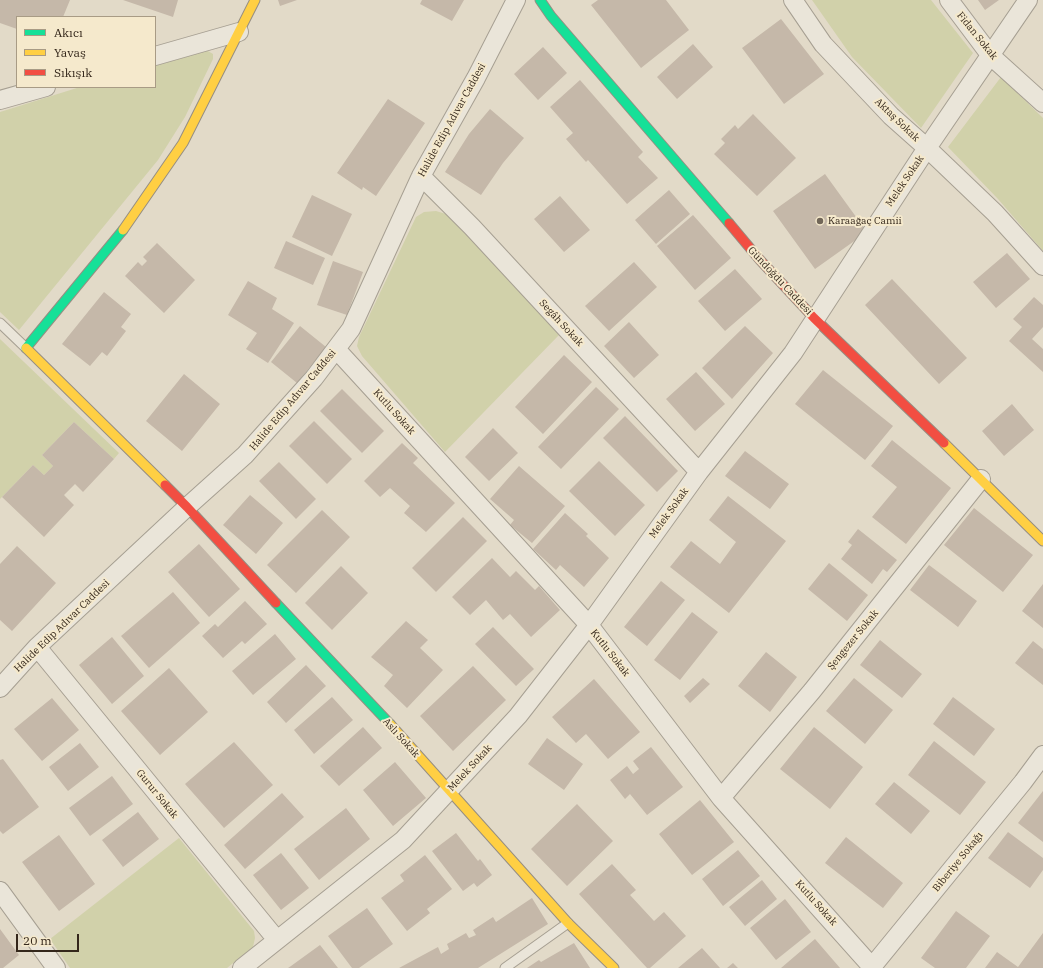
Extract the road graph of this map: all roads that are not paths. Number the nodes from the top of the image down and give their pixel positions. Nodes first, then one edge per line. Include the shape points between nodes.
1 (255, 0) edge
2 (516, 0) edge
3 (540, 0) edge
4 (793, 0) edge
5 (948, 0) edge
6 (1028, 0) edge
7 (239, 32) junction
8 (156, 56) edge
9 (991, 56) junction
10 (42, 88) edge
11 (0, 100) edge
12 (1043, 103) edge
13 (927, 148) junction
14 (421, 176) junction
15 (1043, 266) edge
16 (814, 318) junction
17 (0, 323) edge
18 (26, 348) junction
19 (336, 349) junction
20 (699, 472) junction
21 (981, 479) junction
22 (188, 507) junction
23 (1043, 541) edge
24 (588, 625) junction
25 (37, 648) junction
26 (0, 688) edge
27 (1043, 757) edge
28 (449, 791) junction
29 (722, 798) junction
30 (0, 891) edge
31 (568, 923) junction
32 (277, 940) junction
33 (872, 967) edge
34 (56, 968) edge
35 (242, 968) edge
36 (505, 968) edge
37 (614, 968) edge

1 - 7 street
2 - 14 street, Halide Edip Adıvar Caddesi
3 - 16 street, Gündoğdu Caddesi via 735,232
4 - 13 street, Aktaş Sokak via 823,44 891,116
5 - 9 street, Fidan Sokak
6 - 9 street, Melek Sokak
7 - 8 street
7 - 18 street via 183,143 130,222
9 - 12 street, Fidan Sokak
9 - 13 street, Melek Sokak
10 - 11 street
13 - 15 street, Aktaş Sokak via 995,213
13 - 16 street, Melek Sokak
14 - 19 street, Halide Edip Adıvar Caddesi via 351,329
14 - 20 street, Segâh Sokak via 472,227
16 - 20 street, Melek Sokak via 793,353
16 - 21 street, Gündoğdu Caddesi
17 - 18 lane
18 - 22 street, Aslı Sokak
19 - 22 street, Halide Edip Adıvar Caddesi via 314,378 245,455
19 - 24 street, Kutlu Sokak
20 - 24 street, Melek Sokak
21 - 23 street, Gündoğdu Caddesi
21 - 29 street, Şengezer Sokak via 812,692
22 - 25 street, Halide Edip Adıvar Caddesi
22 - 28 street, Aslı Sokak
24 - 28 street, Melek Sokak via 518,716
24 - 29 street, Kutlu Sokak
25 - 26 street, Halide Edip Adıvar Caddesi
25 - 32 street, Gurur Sokak
27 - 33 street, Biberiye Sokağı
28 - 31 street, Aslı Sokak
28 - 32 street, Melek Sokak via 403,840
29 - 33 street, Kutlu Sokak
30 - 34 street
31 - 36 lane
31 - 37 street, Aslı Sokak
32 - 35 street, Melek Sokak

